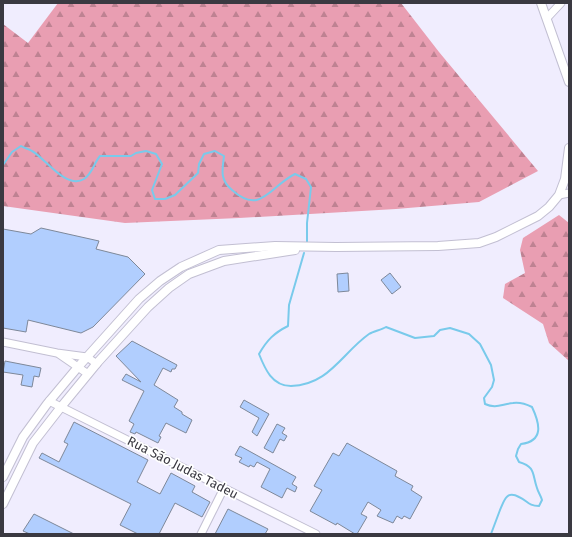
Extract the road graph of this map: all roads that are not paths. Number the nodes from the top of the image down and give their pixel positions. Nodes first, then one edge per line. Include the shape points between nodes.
1 (541, 3) edge
2 (561, 3) edge
3 (547, 18) junction
4 (569, 82) edge
5 (569, 148) edge
6 (567, 181) edge
7 (569, 194) edge
8 (558, 195) junction
9 (308, 247) junction
10 (219, 250) junction
11 (224, 261) junction
12 (3, 342) edge
13 (57, 353) junction
14 (88, 357) junction
15 (97, 364) junction
16 (78, 367) junction
17 (88, 374) junction
18 (49, 401) junction
19 (61, 407) junction
20 (23, 437) junction
21 (33, 443) junction
22 (3, 477) edge
23 (224, 488) junction
24 (3, 504) edge
25 (201, 534) edge
26 (316, 534) edge

1 - 3 main road
2 - 3 street
3 - 4 main road
5 - 6 main road
6 - 8 main road
7 - 8 street
8 - 9 main road via 538,216 496,238 479,243
9 - 10 main road via 275,246
9 - 11 main road
10 - 11 main road
10 - 14 main road via 181,267 160,281 139,299
11 - 15 main road via 189,274 169,288 148,307
12 - 13 street
13 - 14 street
13 - 16 street
14 - 15 street
14 - 16 main road
15 - 17 main road
16 - 17 street
16 - 18 main road
17 - 19 main road
18 - 19 street, Rua São Judas Tadeu
18 - 20 main road
19 - 21 main road
19 - 23 street, Rua São Judas Tadeu
20 - 21 main road
20 - 22 main road
21 - 24 main road
23 - 25 street
23 - 26 street, Rua São Judas Tadeu

